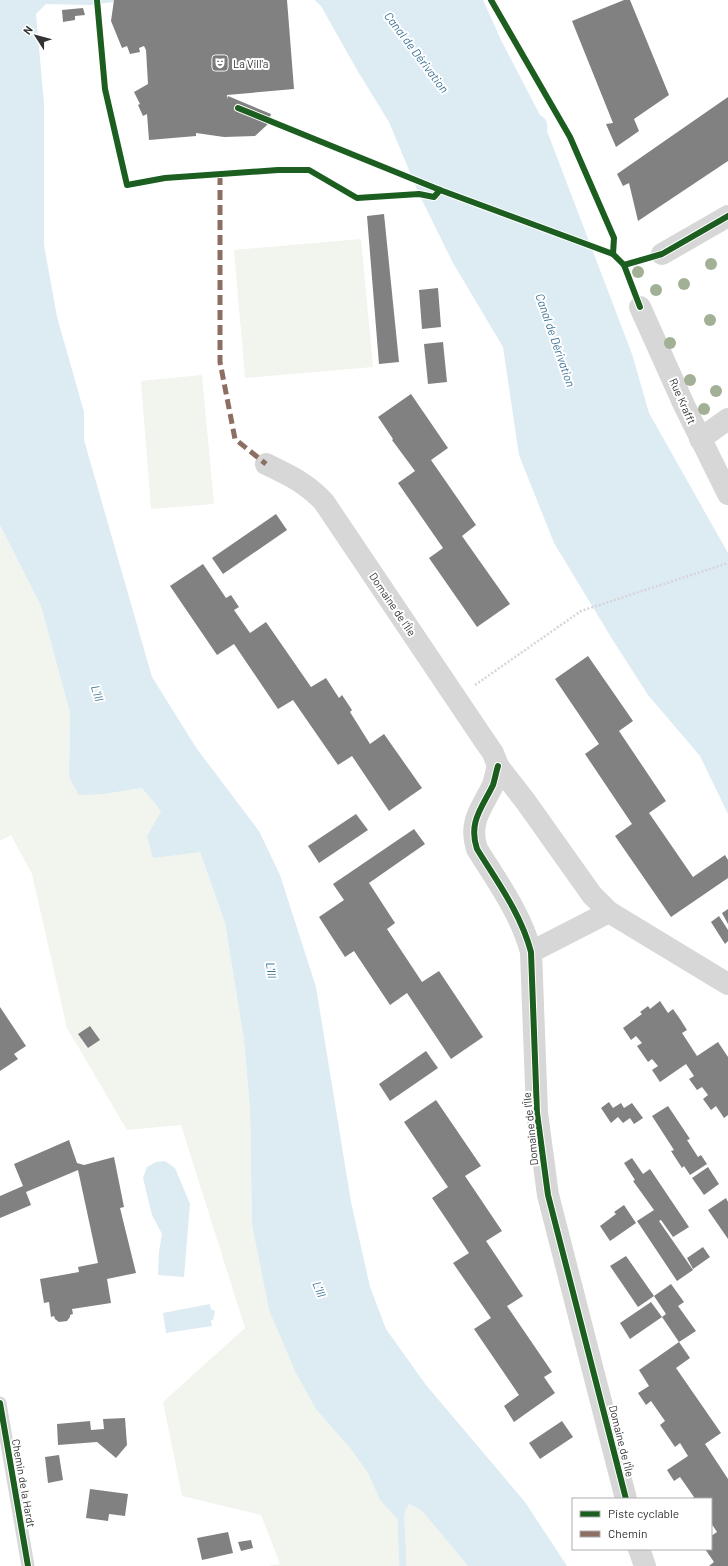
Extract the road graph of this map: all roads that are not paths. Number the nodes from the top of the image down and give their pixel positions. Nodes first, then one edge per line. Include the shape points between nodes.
1 (728, 216) edge
2 (662, 254) dead end
3 (640, 307) dead end
4 (728, 419) edge
5 (700, 439) junction
6 (266, 464) dead end
7 (728, 494) edge
8 (498, 766) junction
9 (609, 912) junction
10 (531, 952) junction
11 (728, 984) edge
12 (0, 1403) edge
13 (626, 1498) edge
14 (639, 1550) edge
15 (28, 1566) edge
16 (645, 1566) edge

1 - 2 street
3 - 5 street, Rue Krafft
4 - 5 street
5 - 7 street, Rue Krafft
6 - 8 street, Domaine de l'Île via 299,480 324,502 493,753
8 - 9 street, Domaine de l'Île via 592,895
8 - 10 street, Domaine de l'Île via 494,783 478,811 474,839 477,849 514,909 526,933
9 - 10 street
9 - 11 street, Domaine de l'Île
10 - 13 street, Domaine de l'Île via 537,1113 548,1195
12 - 15 lane, Chemin de la Hardt
14 - 16 street

